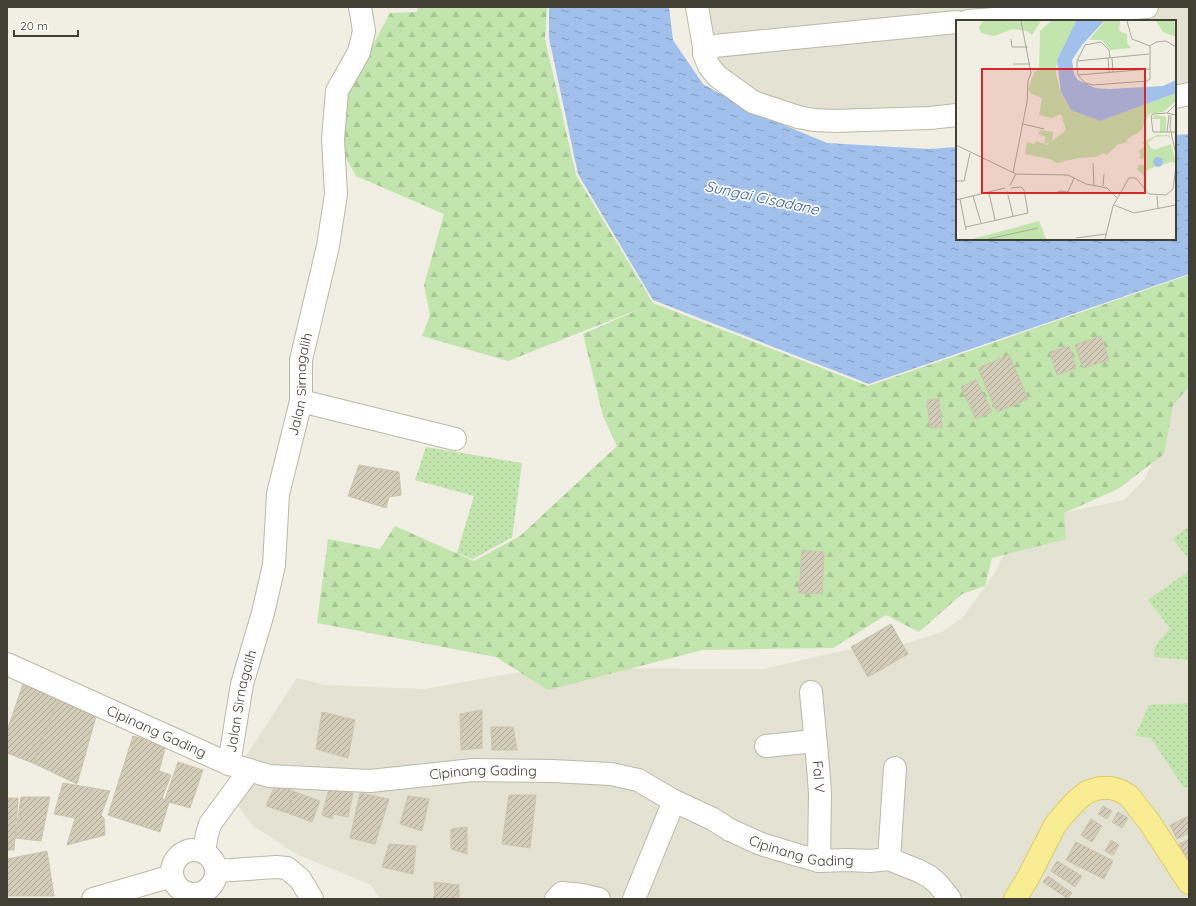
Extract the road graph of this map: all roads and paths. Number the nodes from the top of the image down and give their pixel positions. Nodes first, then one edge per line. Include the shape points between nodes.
1 (360, 7) edge
2 (697, 7) edge
3 (960, 7) edge
4 (1147, 7) edge
5 (927, 16) edge
6 (960, 20) edge
7 (981, 20) edge
8 (956, 22) edge
9 (704, 47) junction
10 (1189, 94) edge
11 (1176, 98) edge
12 (956, 115) edge
13 (301, 401) junction
14 (455, 439) dead end
15 (7, 664) edge
16 (811, 692) dead end
17 (815, 741) junction
18 (766, 746) dead end
19 (239, 767) junction
20 (895, 768) dead end
21 (674, 801) junction
22 (204, 852) junction
23 (889, 859) junction
24 (819, 861) junction
25 (217, 871) junction
26 (1189, 883) edge
27 (181, 889) edge
28 (93, 899) edge
29 (312, 899) edge
30 (556, 899) edge
31 (599, 899) edge
32 (634, 899) edge
33 (950, 899) edge
34 (1015, 899) edge

1 - 13 street, Jalan Sirnagalih via 364,30 359,52 337,91 333,139 336,194 328,246 301,360
2 - 9 street
3 - 6 street
4 - 7 street
5 - 8 street
5 - 9 street
9 - 12 street via 709,66 722,80 753,102 798,117 834,121
10 - 11 street
13 - 14 street
13 - 19 street, Jalan Sirnagalih via 278,494 274,565 242,684
15 - 19 street, Cipinang Gading
16 - 17 street, Fal V
17 - 18 street
17 - 24 street, Fal V via 820,793
19 - 21 street, Cipinang Gading via 269,776 370,781 473,770 610,774 638,780
19 - 22 street via 210,824
20 - 23 street
21 - 24 street, Cipinang Gading via 761,844
21 - 32 street
22 - 25 street via 213,860
22 - 27 street via 192,850 181,854 173,864
23 - 24 street, Cipinang Gading
23 - 33 street, Cipinang Gading via 930,878
25 - 27 street via 215,880 203,892 194,894
25 - 29 street via 287,868 300,879
26 - 34 main road via 1134,801 1121,791 1100,788 1087,792 1064,814
27 - 28 street
30 - 31 street via 562,893

